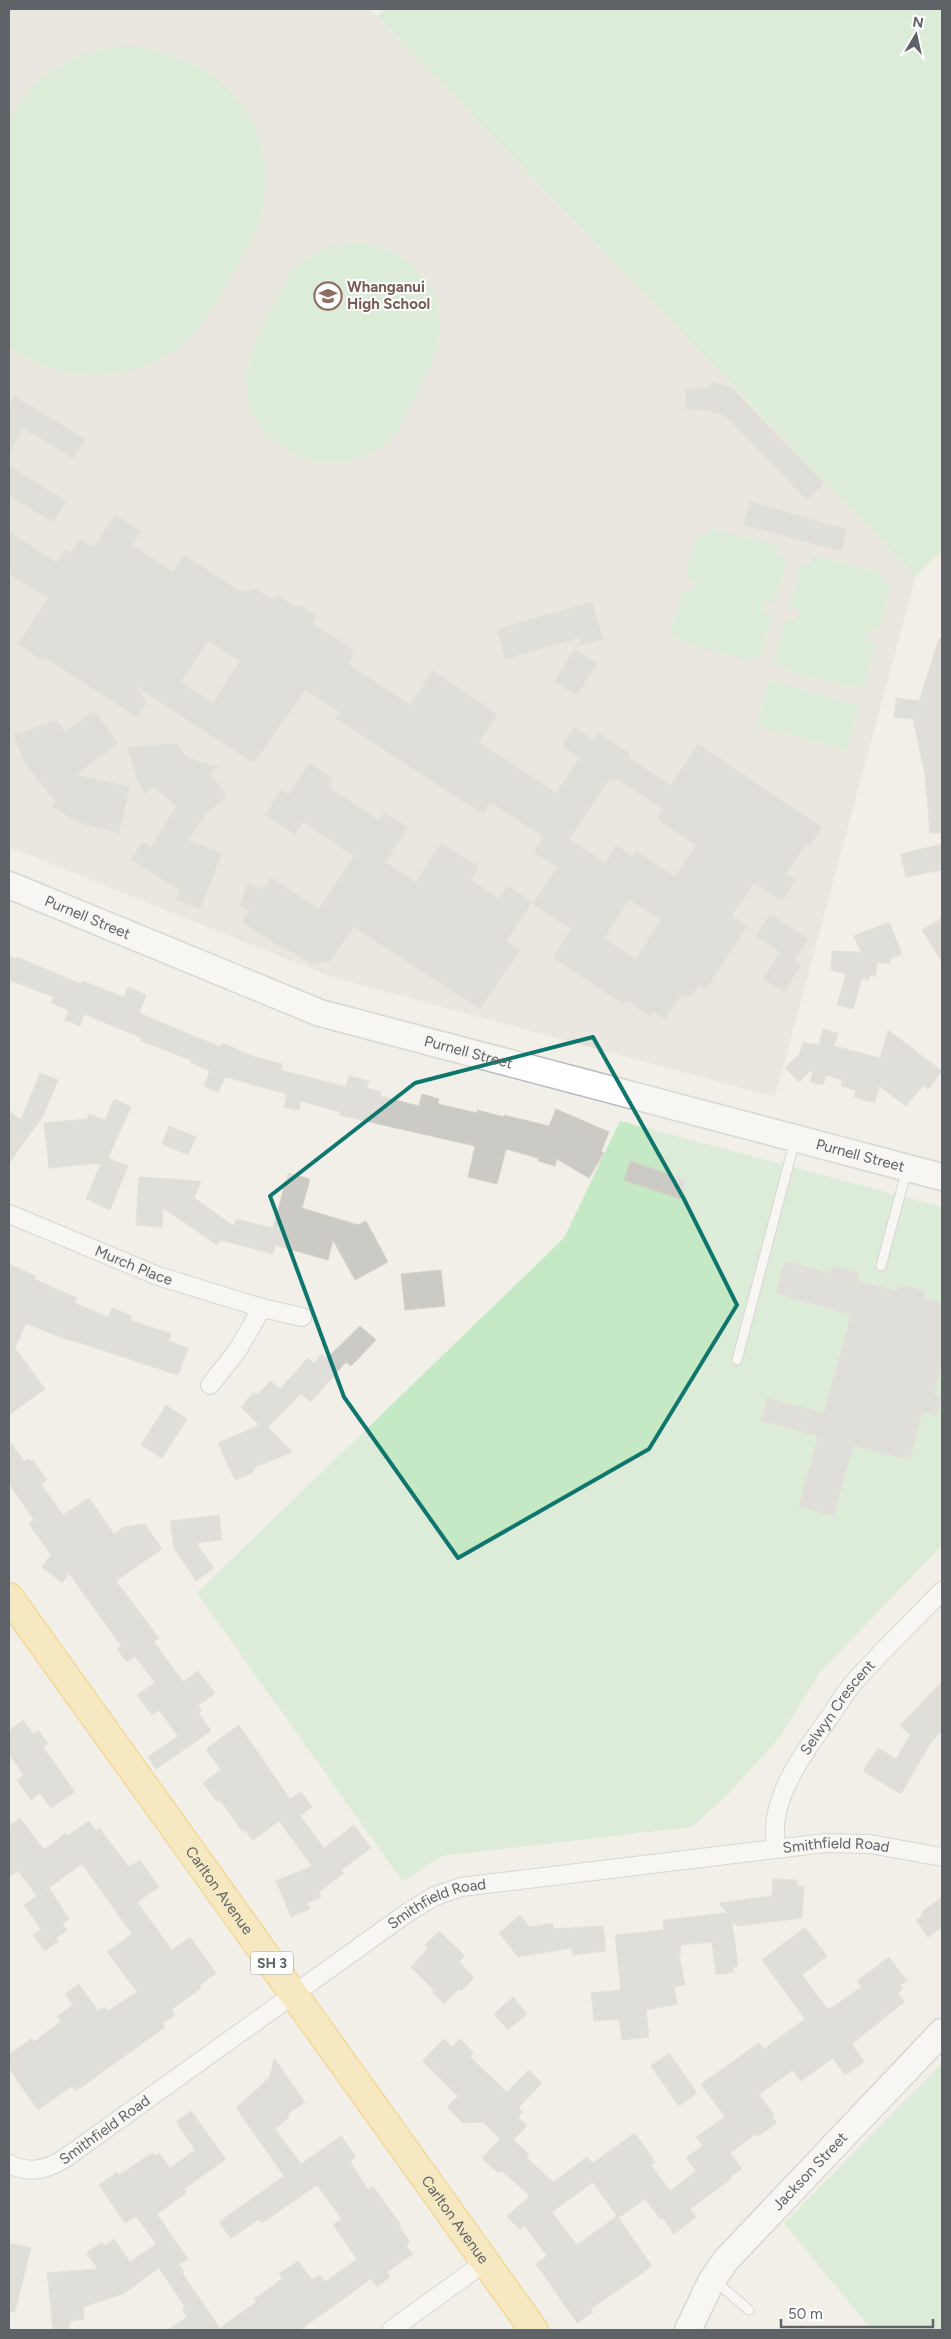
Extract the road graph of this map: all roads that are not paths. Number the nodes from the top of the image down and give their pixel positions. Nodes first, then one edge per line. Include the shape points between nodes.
1 (9, 885) edge
2 (796, 1138) junction
3 (908, 1168) junction
4 (942, 1177) edge
5 (9, 1214) edge
6 (882, 1266) dead end
7 (262, 1308) junction
8 (302, 1318) dead end
9 (737, 1360) dead end
10 (210, 1385) dead end
11 (942, 1591) edge
12 (9, 1597) edge
13 (777, 1848) junction
14 (942, 1857) edge
15 (294, 1995) junction
16 (942, 2032) edge
17 (9, 2164) edge
18 (485, 2262) junction
19 (712, 2280) junction
20 (749, 2310) dead end
21 (692, 2327) edge
22 (391, 2330) edge
23 (534, 2330) edge

1 - 2 main road, Purnell Street via 320,1012
2 - 3 main road, Purnell Street
2 - 9 lane
3 - 4 main road, Purnell Street
3 - 6 lane
5 - 7 street, Murch Place via 158,1276
7 - 8 street, Murch Place
7 - 10 street via 237,1351
11 - 13 street, Selwyn Crescent via 853,1682 809,1745 776,1816 774,1836
12 - 15 highway, Carlton Avenue / SH 3
13 - 14 street, Smithfield Road via 824,1843 870,1844
13 - 15 street, Smithfield Road via 461,1887 433,1897 407,1913
15 - 17 street, Smithfield Road via 59,2162 43,2170 32,2171
15 - 18 highway, Carlton Avenue / SH 3
16 - 19 main road, Jackson Street via 746,2237
18 - 22 street
18 - 23 highway, Carlton Avenue / SH 3
19 - 20 lane
19 - 21 main road, Jackson Street

